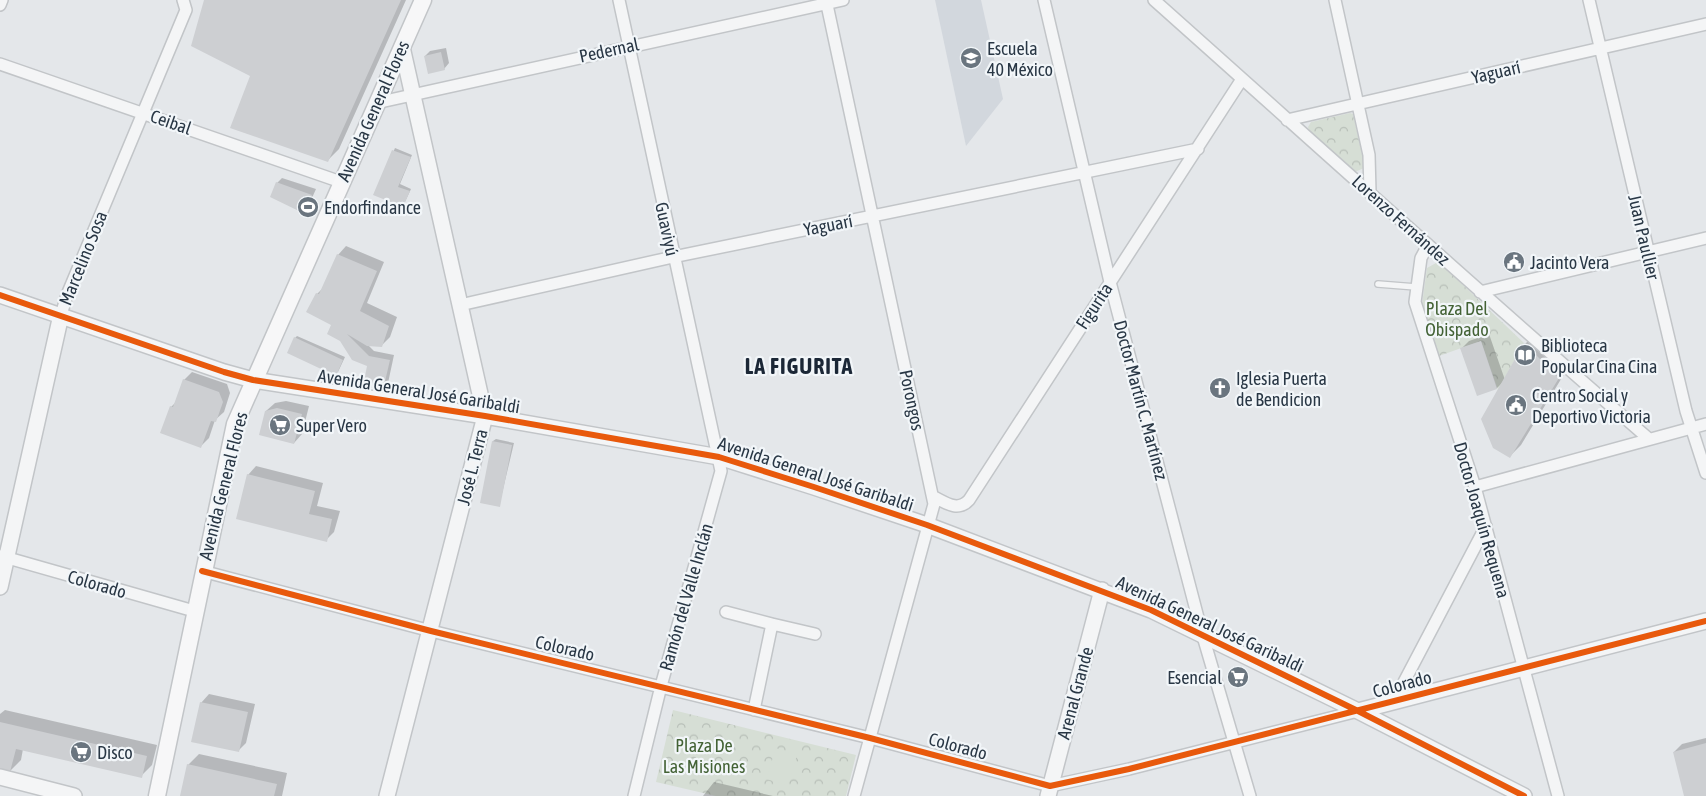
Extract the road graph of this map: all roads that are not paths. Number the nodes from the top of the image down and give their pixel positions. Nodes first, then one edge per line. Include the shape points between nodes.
1 (2, 0) edge
2 (183, 0) edge
3 (423, 0) edge
4 (619, 0) edge
5 (843, 0) edge
6 (1044, 0) edge
7 (1154, 0) edge
8 (1335, 0) edge
9 (1589, 0) edge
10 (826, 2) edge
11 (0, 4) edge
12 (1706, 24) edge
13 (629, 46) junction
14 (402, 47) junction
15 (1600, 48) junction
16 (0, 64) edge
17 (1242, 79) junction
18 (412, 94) junction
19 (376, 103) junction
20 (1358, 104) junction
21 (143, 112) junction
22 (1286, 120) junction
23 (1198, 149) junction
24 (1085, 171) junction
25 (341, 182) junction
26 (1370, 192) junction
27 (872, 216) junction
28 (1706, 238) edge
29 (1428, 246) junction
30 (1647, 251) junction
31 (673, 257) junction
32 (1110, 282) junction
33 (1378, 284) dead end
34 (1416, 287) junction
35 (1480, 292) junction
36 (0, 295) edge
37 (460, 305) junction
38 (61, 315) junction
39 (252, 380) junction
40 (485, 416) junction
41 (1706, 424) edge
42 (1692, 427) junction
43 (1649, 439) junction
44 (719, 457) junction
45 (1706, 473) edge
46 (1475, 486) junction
47 (934, 497) junction
48 (927, 525) junction
49 (1486, 526) junction
50 (2, 557) edge
51 (202, 571) junction
52 (0, 587) edge
53 (1102, 590) junction
54 (194, 611) junction
55 (726, 612) dead end
56 (1706, 621) edge
57 (772, 624) junction
58 (431, 631) junction
59 (1202, 633) junction
60 (815, 634) dead end
61 (1523, 668) junction
62 (661, 686) junction
63 (1394, 701) junction
64 (754, 710) junction
65 (1358, 711) junction
66 (870, 738) junction
67 (1234, 742) junction
68 (0, 777) edge
69 (1049, 791) edge
70 (74, 796) edge
71 (157, 796) edge
72 (386, 796) edge
73 (634, 796) edge
74 (854, 796) edge
75 (1250, 796) edge
76 (1524, 796) edge
77 (1558, 796) edge

1 - 11 street
2 - 21 street, Marcelino Sosa via 186,10
3 - 14 main road, Avenida General Flores
4 - 13 street, Guaviyú
5 - 10 street, Pedernal
6 - 24 street, Doctor Martín C. Martínez
7 - 17 street, Lorenzo Fernández
8 - 20 street
9 - 15 street, Juan Paullier
10 - 13 street, Pedernal
10 - 27 street, Porongos
12 - 15 street, Yaguarí
13 - 18 street, Pedernal
13 - 31 street, Guaviyú
14 - 18 street, José L. Terra
14 - 19 main road, Avenida General Flores
15 - 20 street, Yaguarí
15 - 30 street, Juan Paullier
16 - 21 street, Ceibal
17 - 22 street, Lorenzo Fernández
17 - 23 street, Figurita
18 - 19 street, Pedernal
18 - 37 street, José L. Terra
19 - 25 main road, Avenida General Flores
20 - 22 street, Yaguarí
20 - 26 street via 1371,166
21 - 25 street, Ceibal
21 - 38 street, Marcelino Sosa
22 - 26 street, Lorenzo Fernández
23 - 24 street, Yaguarí
23 - 32 street, Figurita
24 - 27 street, Yaguarí
24 - 32 street, Doctor Martín C. Martínez
25 - 39 main road, Avenida General Flores
26 - 29 street, Lorenzo Fernández
27 - 31 street, Yaguarí
27 - 47 street, Porongos
28 - 30 street
29 - 34 street, Doctor Joaquín Requena via 1421,258
29 - 35 street, Lorenzo Fernández
30 - 35 street
30 - 42 street, Juan Paullier
31 - 37 street, Yaguarí
31 - 44 street, Guaviyú
32 - 47 street, Figurita via 969,500 958,507
32 - 59 street, Doctor Martín C. Martínez
33 - 34 lane
34 - 46 street, Doctor Joaquín Requena via 1415,302 1419,316
35 - 43 street, Lorenzo Fernández
36 - 38 street, Avenida General José Garibaldi
37 - 40 street, José L. Terra
38 - 39 street, Avenida General José Garibaldi
38 - 50 street, Marcelino Sosa
39 - 40 street, Avenida General José Garibaldi
39 - 51 main road, Avenida General Flores via 235,424
40 - 44 street, Avenida General José Garibaldi
40 - 58 street, José L. Terra
41 - 42 street
42 - 43 street
42 - 45 street, Juan Paullier
43 - 46 street
44 - 48 street, Avenida General José Garibaldi
44 - 62 street, Ramón del Valle Inclán via 721,471
46 - 49 street, Doctor Joaquín Requena
47 - 48 street, Porongos via 933,513
48 - 53 street, Avenida General José Garibaldi
48 - 66 street, Porongos
49 - 61 street, Doctor Joaquín Requena
49 - 63 street
50 - 52 street, Marcelino Sosa
50 - 54 street, Colorado
51 - 54 main road, Avenida General Flores
51 - 58 street, Colorado
53 - 59 street, Avenida General José Garibaldi
53 - 69 street, Arenal Grande
54 - 71 main road, Avenida General Flores
55 - 57 street
56 - 61 street, Colorado
57 - 60 street
57 - 64 street
58 - 62 street, Colorado
58 - 72 street, José L. Terra
59 - 65 street, Avenida General José Garibaldi
59 - 67 street, Doctor Martín C. Martínez
61 - 63 street, Colorado
61 - 77 street, Doctor Joaquín Requena
62 - 64 street, Colorado
62 - 73 street, Ramón del Valle Inclán
63 - 65 street, Colorado
64 - 66 street, Colorado
65 - 67 street, Colorado
65 - 76 street, Avenida General José Garibaldi
66 - 69 street, Colorado
66 - 74 street, Porongos
67 - 69 street, Colorado
67 - 75 street, Doctor Martín C. Martínez
68 - 70 street

